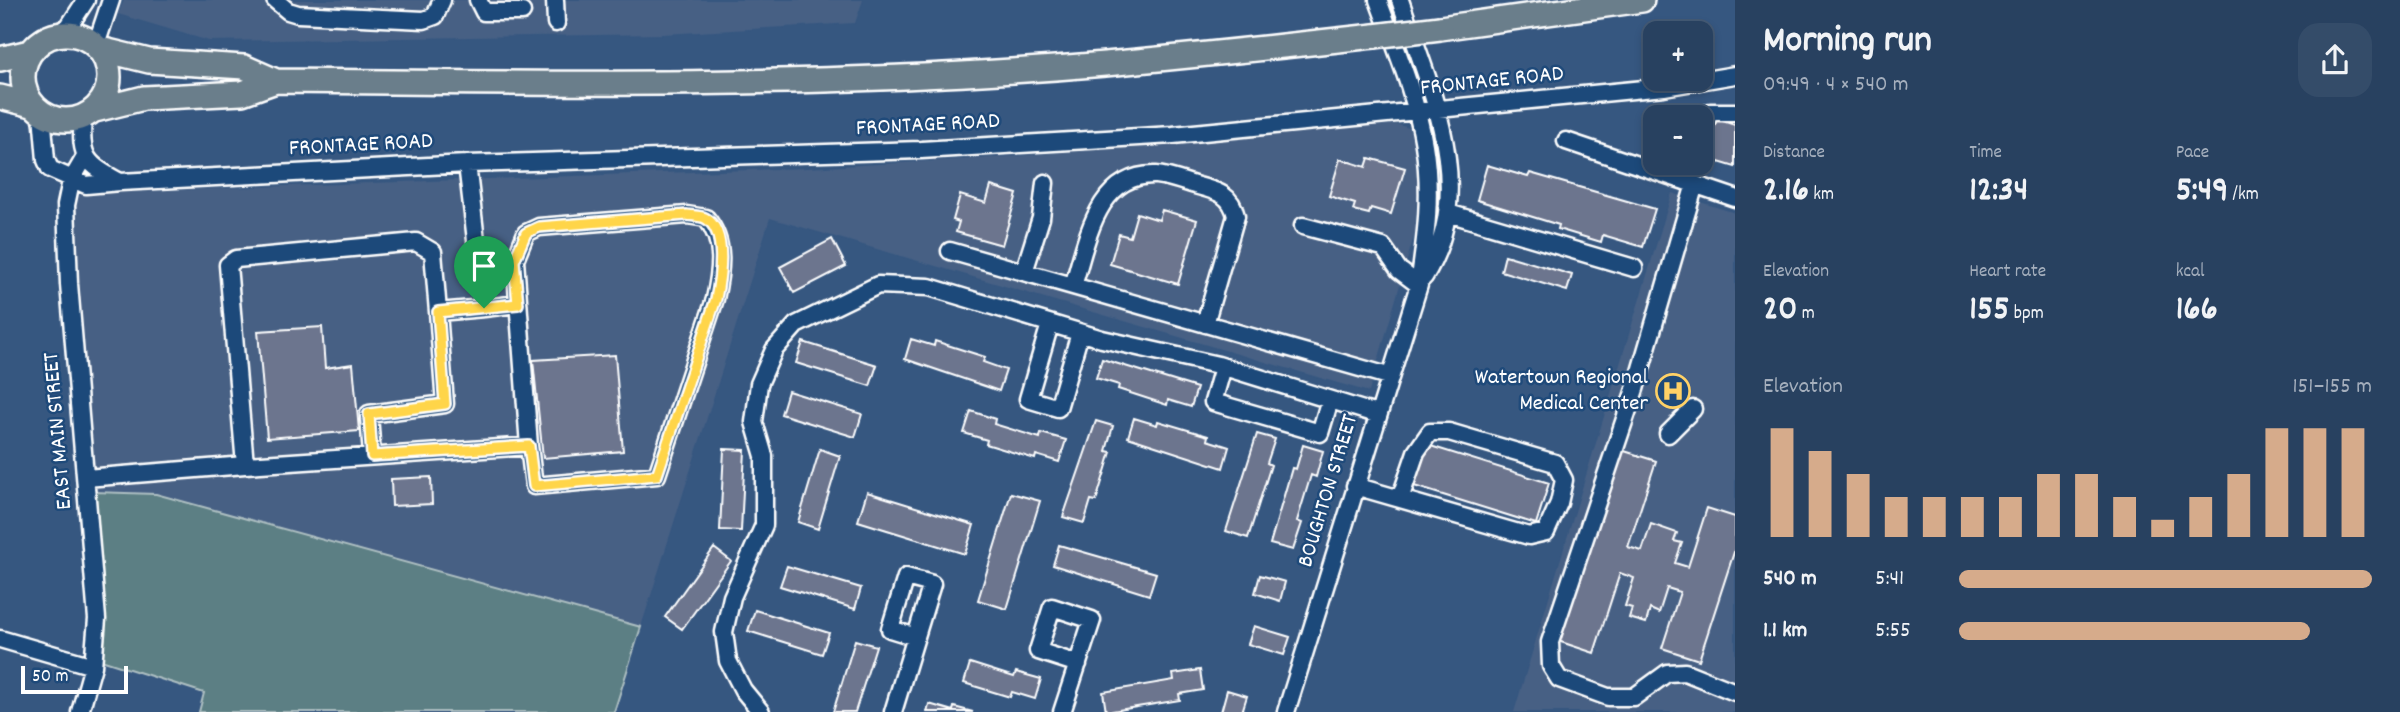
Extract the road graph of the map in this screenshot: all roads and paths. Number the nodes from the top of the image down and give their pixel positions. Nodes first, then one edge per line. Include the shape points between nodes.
1 (86, 0) edge
2 (111, 0) edge
3 (275, 0) edge
4 (442, 0) edge
5 (478, 0) edge
6 (555, 0) edge
7 (1378, 0) edge
8 (1400, 0) edge
9 (1642, 0) edge
10 (522, 12) dead end
11 (555, 23) dead end
12 (54, 35) junction
13 (98, 47) junction
14 (30, 52) junction
15 (0, 58) edge
16 (1735, 75) edge
17 (276, 81) junction
18 (0, 97) edge
19 (37, 110) junction
20 (1438, 111) junction
21 (1713, 112) edge
22 (1735, 112) edge
23 (1418, 113) junction
24 (89, 114) junction
25 (1566, 141) dead end
26 (85, 157) junction
27 (467, 164) junction
28 (1690, 175) edge
29 (71, 181) junction
30 (120, 182) junction
31 (1045, 183) dead end
32 (1690, 183) junction
33 (1735, 198) edge
34 (1448, 213) junction
35 (1303, 226) dead end
36 (950, 251) dead end
37 (1634, 268) dead end
38 (1024, 272) junction
39 (1419, 285) junction
40 (1073, 286) junction
41 (518, 304) junction
42 (484, 308) junction
43 (438, 312) junction
44 (1050, 324) junction
45 (1205, 324) junction
46 (1080, 333) junction
47 (1223, 367) junction
48 (1388, 376) junction
49 (1330, 400) junction
50 (1693, 409) dead end
51 (1377, 414) junction
52 (1668, 434) dead end
53 (529, 446) junction
54 (372, 456) junction
55 (245, 465) junction
56 (86, 478) junction
57 (1355, 486) junction
58 (1400, 499) junction
59 (916, 637) dead end
60 (0, 639) edge
61 (1078, 664) dead end
62 (93, 666) junction
63 (1735, 692) edge
64 (82, 708) edge
65 (761, 712) edge
66 (893, 712) edge
67 (1062, 712) edge
68 (1286, 712) edge

1 - 12 street via 69,26
2 - 13 street
3 - 4 street via 298,14 424,20 435,16
5 - 10 street via 484,12
6 - 11 street
7 - 23 street, BOUGHTON STREET
8 - 20 street, BOUGHTON STREET
9 - 17 highway, bridge via 1374,36 1103,64 882,76 587,83
12 - 13 highway via 76,35
12 - 14 highway
13 - 17 highway via 149,61 244,67
13 - 24 highway via 109,71 108,86 104,99
14 - 15 highway
14 - 19 highway via 22,79
16 - 20 street, FRONTAGE ROAD
17 - 24 highway via 242,93 144,98
18 - 19 highway
19 - 24 highway via 69,121
19 - 29 street via 50,169
20 - 23 street, FRONTAGE ROAD
20 - 34 street, BOUGHTON STREET via 1448,161
21 - 22 street
23 - 27 street, FRONTAGE ROAD via 1173,135 934,149
23 - 39 street, BOUGHTON STREET via 1428,196
24 - 26 street via 81,139
25 - 32 street
26 - 29 street, EAST MAIN STREET
26 - 30 street
27 - 30 street, FRONTAGE ROAD
27 - 42 street
28 - 32 street
29 - 30 street, FRONTAGE ROAD via 86,185
29 - 56 street, EAST MAIN STREET via 66,205 67,252
31 - 38 street via 1041,218
32 - 33 street
32 - 63 street via 1635,389 1550,642 1551,666 1559,679 1608,697 1634,697 1667,673 1685,672
34 - 37 street
34 - 39 street, BOUGHTON STREET via 1442,243
35 - 39 street via 1383,247 1399,270
36 - 38 street
38 - 40 street
39 - 48 street, BOUGHTON STREET
40 - 45 street
40 - 45 street via 1098,206 1110,193 1144,175 1160,175 1224,193 1236,216
41 - 42 street
41 - 53 street
41 - 53 street via 514,261 526,233 539,227 687,215 705,218 715,229 721,273 716,299 657,475 534,486
42 - 43 street
43 - 54 street via 445,404 369,414
43 - 55 street via 433,252 416,242 247,257 228,265
44 - 46 street
44 - 46 street via 1028,400 1058,408
44 - 65 street via 929,287 878,285 796,325 774,350 759,384 754,422 764,456 764,525 732,597 724,632 728,661
45 - 48 street
46 - 47 street
47 - 49 street
47 - 49 street via 1213,402 1320,433
48 - 51 street, BOUGHTON STREET
49 - 51 street
50 - 52 street
51 - 57 street, BOUGHTON STREET
53 - 54 street
54 - 55 street
55 - 56 street
56 - 62 street, EAST MAIN STREET via 97,619
57 - 58 street
57 - 68 street, BOUGHTON STREET
58 - 58 street via 1530,536 1546,532 1564,480 1555,463 1449,432 1430,432 1416,452
59 - 66 street
60 - 62 street
61 - 67 street
62 - 64 street, EAST MAIN STREET

